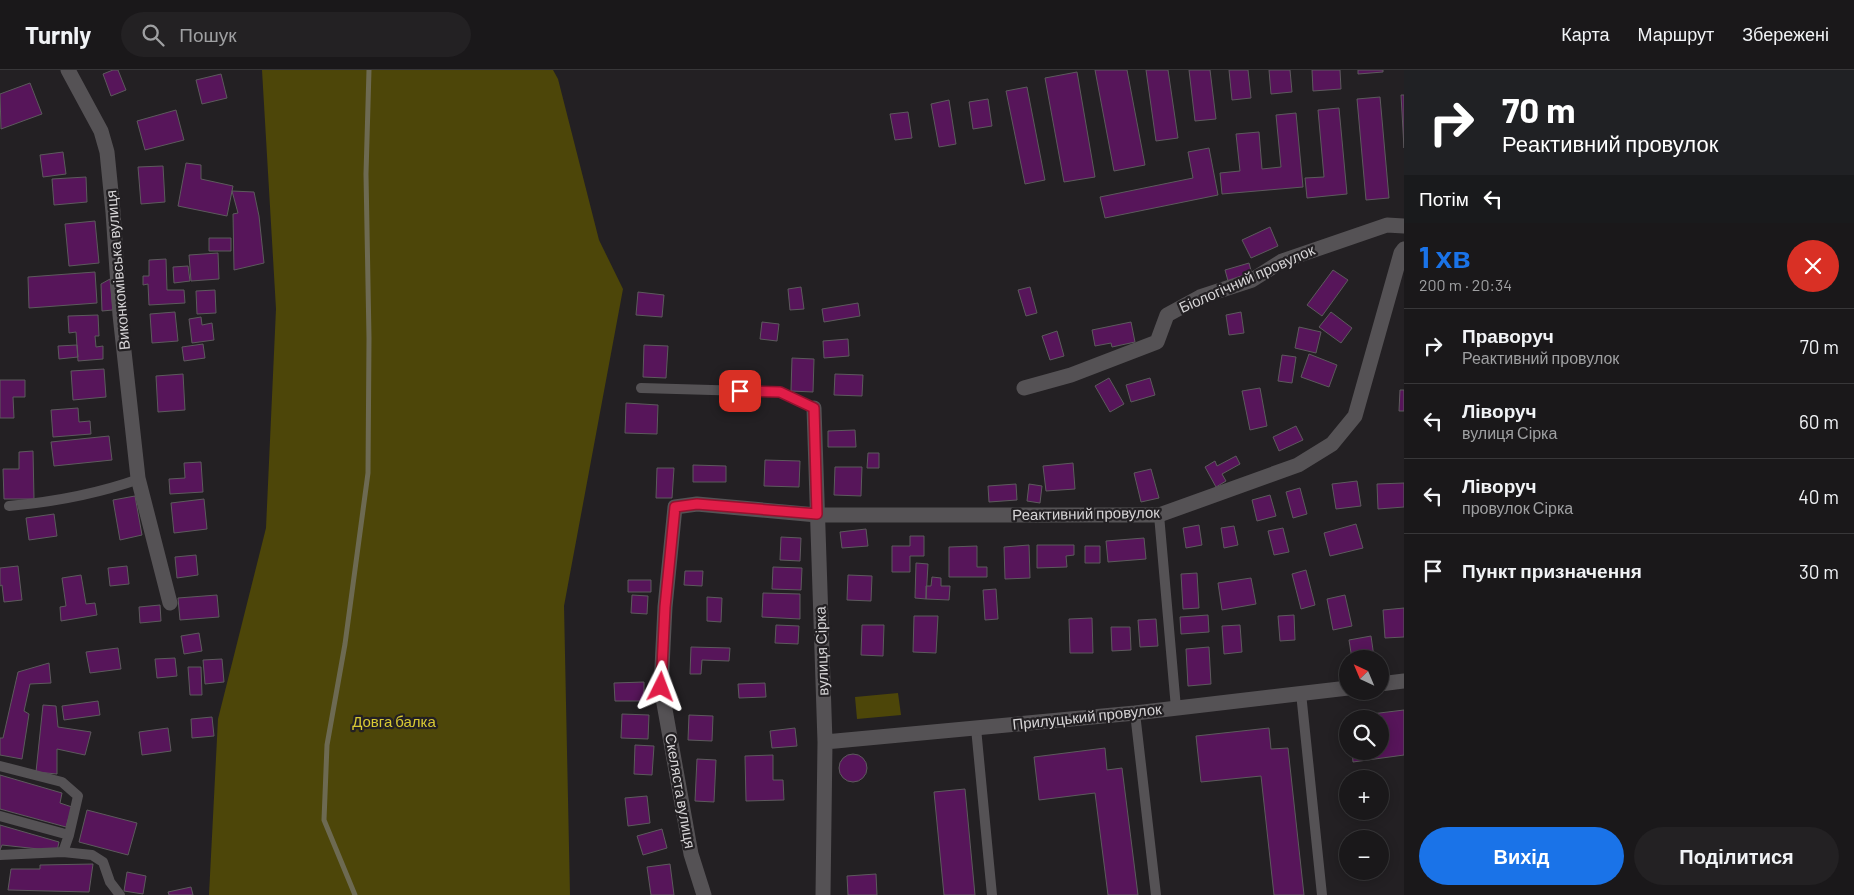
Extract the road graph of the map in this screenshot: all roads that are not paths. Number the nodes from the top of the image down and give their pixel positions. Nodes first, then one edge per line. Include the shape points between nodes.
1 (68, 70) edge
2 (1404, 226) edge
3 (1404, 249) edge
4 (641, 388) dead end
5 (1024, 388) dead end
6 (814, 408) joint
7 (139, 479) junction
8 (9, 506) dead end
9 (675, 507) joint
10 (817, 514) junction
11 (1159, 515) junction
12 (170, 603) dead end
13 (1404, 681) edge
14 (1389, 683) edge
15 (1339, 689) edge
16 (1301, 694) junction
17 (1176, 708) junction
18 (1135, 714) junction
19 (976, 728) junction
20 (825, 742) junction
21 (0, 766) edge
22 (0, 816) edge
23 (69, 834) junction
24 (63, 852) junction
25 (0, 855) edge
26 (120, 895) edge
27 (704, 895) edge
28 (823, 895) edge
29 (992, 895) edge
30 (1156, 895) edge
31 (1322, 895) edge

1 - 7 street, Виконкомівська вулиця via 100,131 107,152 120,315
2 - 5 street, Біологічний провулок via 1387,225 1282,261 1252,280 1200,297 1166,315 1157,342 1071,375
3 - 11 street, Реактивний провулок via 1355,416 1332,444 1298,465
4 - 6 lane via 780,392
6 - 10 street, вулиця Сірка
7 - 8 lane via 114,488 42,503
7 - 12 street, Виконкомівська вулиця
9 - 10 street, Реактивний провулок via 697,504
9 - 27 street, Скеляста вулиця via 661,687 691,854
10 - 11 street, Реактивний провулок
10 - 20 street, вулиця Сірка
11 - 17 lane
13 - 14 street
15 - 16 street, Прилуцький провулок
16 - 17 street, Прилуцький провулок
16 - 31 lane
17 - 18 street, Прилуцький провулок
18 - 19 street, Прилуцький провулок
18 - 30 lane
19 - 20 street, Прилуцький провулок
19 - 29 lane
20 - 28 street, вулиця Сірка
21 - 23 lane via 62,782 78,796
22 - 23 lane
23 - 24 lane
24 - 25 lane
24 - 26 lane via 92,855 103,862 110,882

